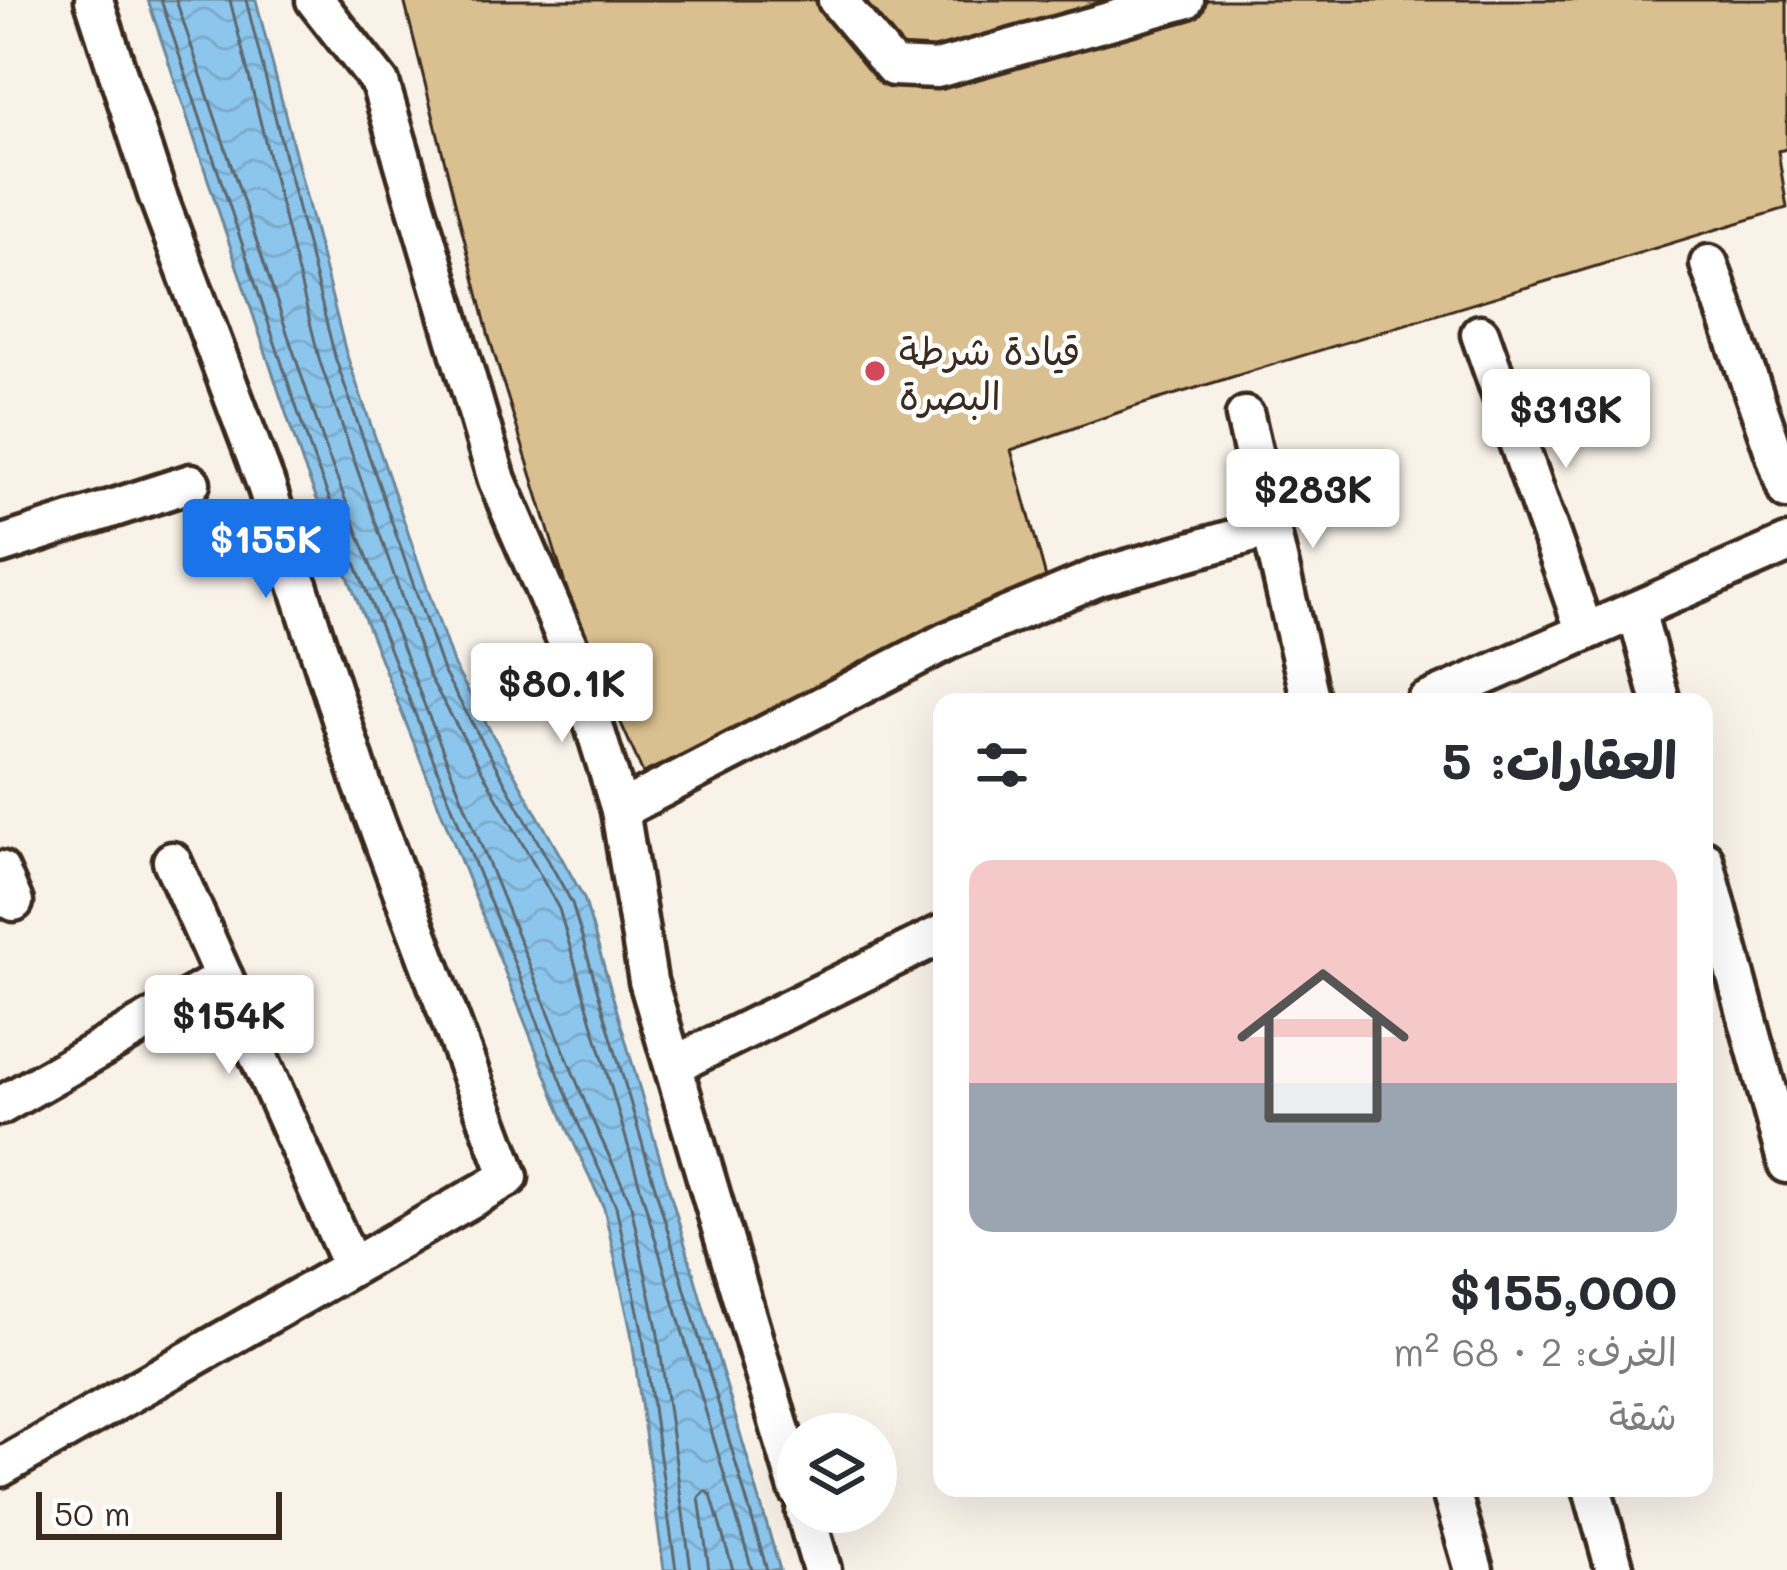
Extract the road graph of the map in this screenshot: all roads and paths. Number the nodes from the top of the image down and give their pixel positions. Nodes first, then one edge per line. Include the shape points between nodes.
1 (94, 0) edge
2 (315, 0) edge
3 (1185, 0) edge
4 (844, 2) edge
5 (1709, 264) dead end
6 (1480, 334) dead end
7 (1245, 416) dead end
8 (191, 483) dead end
9 (1787, 490) edge
10 (1270, 528) junction
11 (1787, 544) edge
12 (0, 545) edge
13 (1636, 610) junction
14 (1585, 632) junction
15 (1309, 693) edge
16 (1446, 693) edge
17 (1659, 693) edge
18 (620, 810) junction
19 (172, 861) dead end
20 (1713, 892) edge
21 (933, 938) edge
22 (224, 978) junction
23 (676, 1064) junction
24 (0, 1106) edge
25 (1787, 1164) edge
26 (351, 1264) junction
27 (777, 1416) edge
28 (0, 1468) edge
29 (1453, 1497) edge
30 (1595, 1497) edge
31 (811, 1533) edge
32 (822, 1570) edge
33 (1474, 1570) edge
34 (1615, 1570) edge

1 - 26 street via 362,784 509,1177
2 - 18 street via 380,83 497,480 572,654
3 - 4 street via 937,69 893,67
5 - 9 street
6 - 14 street
7 - 10 street
8 - 12 street
10 - 15 street
10 - 18 street via 1099,577 947,641
11 - 13 street
13 - 14 street
13 - 17 street
14 - 16 street
18 - 23 street via 649,981
19 - 22 street
20 - 25 street
21 - 23 street
22 - 24 street
22 - 26 street
23 - 27 street
26 - 28 street
29 - 33 street
30 - 34 street
31 - 32 street

